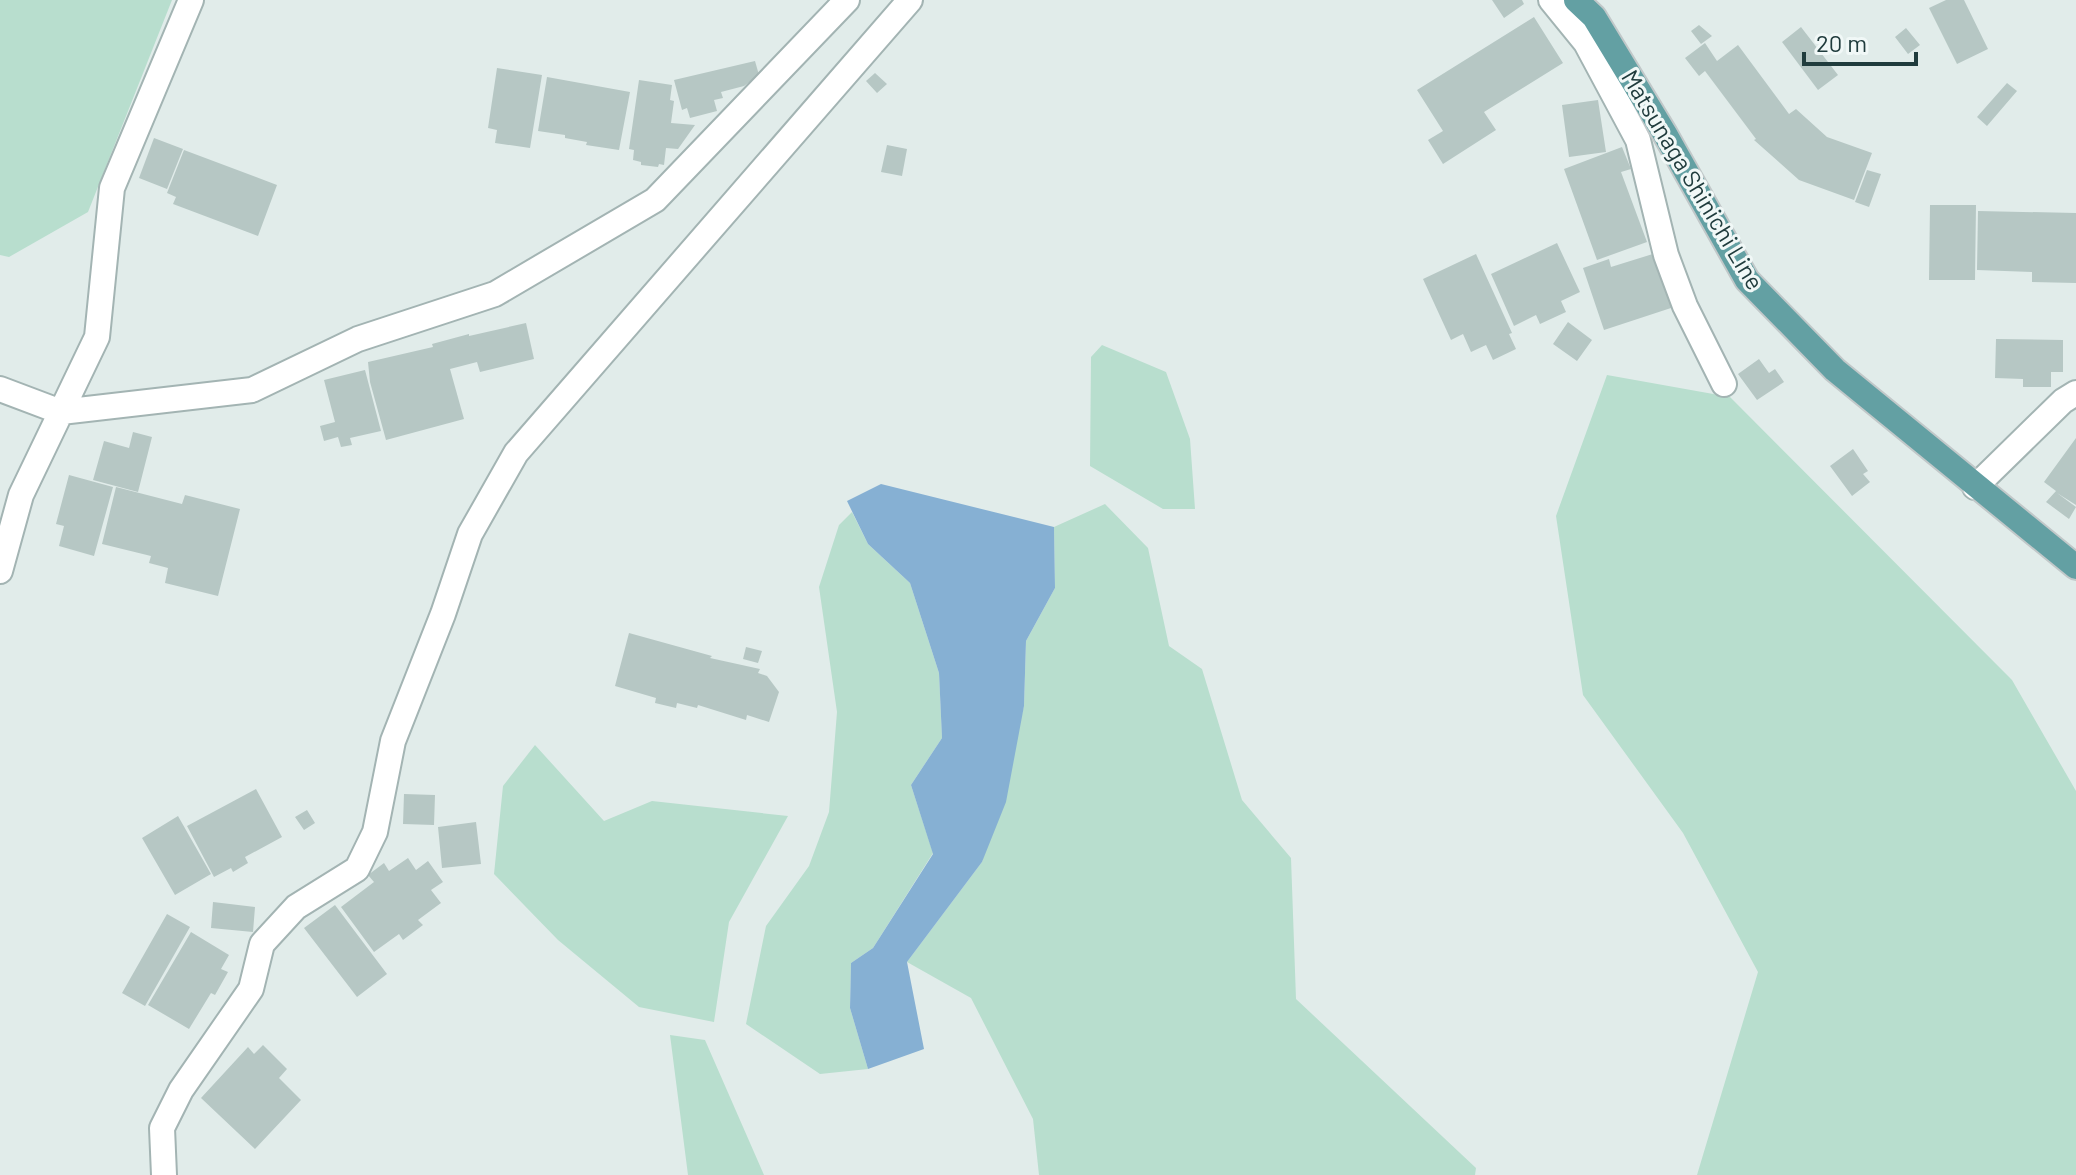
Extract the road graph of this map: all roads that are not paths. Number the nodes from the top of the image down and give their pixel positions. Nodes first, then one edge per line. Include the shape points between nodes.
1 (191, 0) edge
2 (847, 0) edge
3 (910, 0) edge
4 (1551, 0) edge
5 (1576, 0) edge
6 (1724, 384) dead end
7 (0, 389) edge
8 (2076, 393) edge
9 (61, 412) junction
10 (1975, 487) junction
11 (2076, 567) edge
12 (0, 571) edge
13 (164, 1175) edge

1 - 9 street via 112,188 97,337
2 - 9 street via 655,200 495,294 358,339 252,390
3 - 13 street via 516,453 470,534 393,741 375,832 363,857 357,869 296,907 262,944 251,989 181,1090 162,1128
4 - 6 street via 1586,43 1638,140 1666,255
5 - 10 main road, Matsunaga Shinichi Line via 1594,17 1747,280 1835,370
7 - 9 street
8 - 10 street
9 - 12 street via 21,495
10 - 11 main road, Matsunaga Shinichi Line

